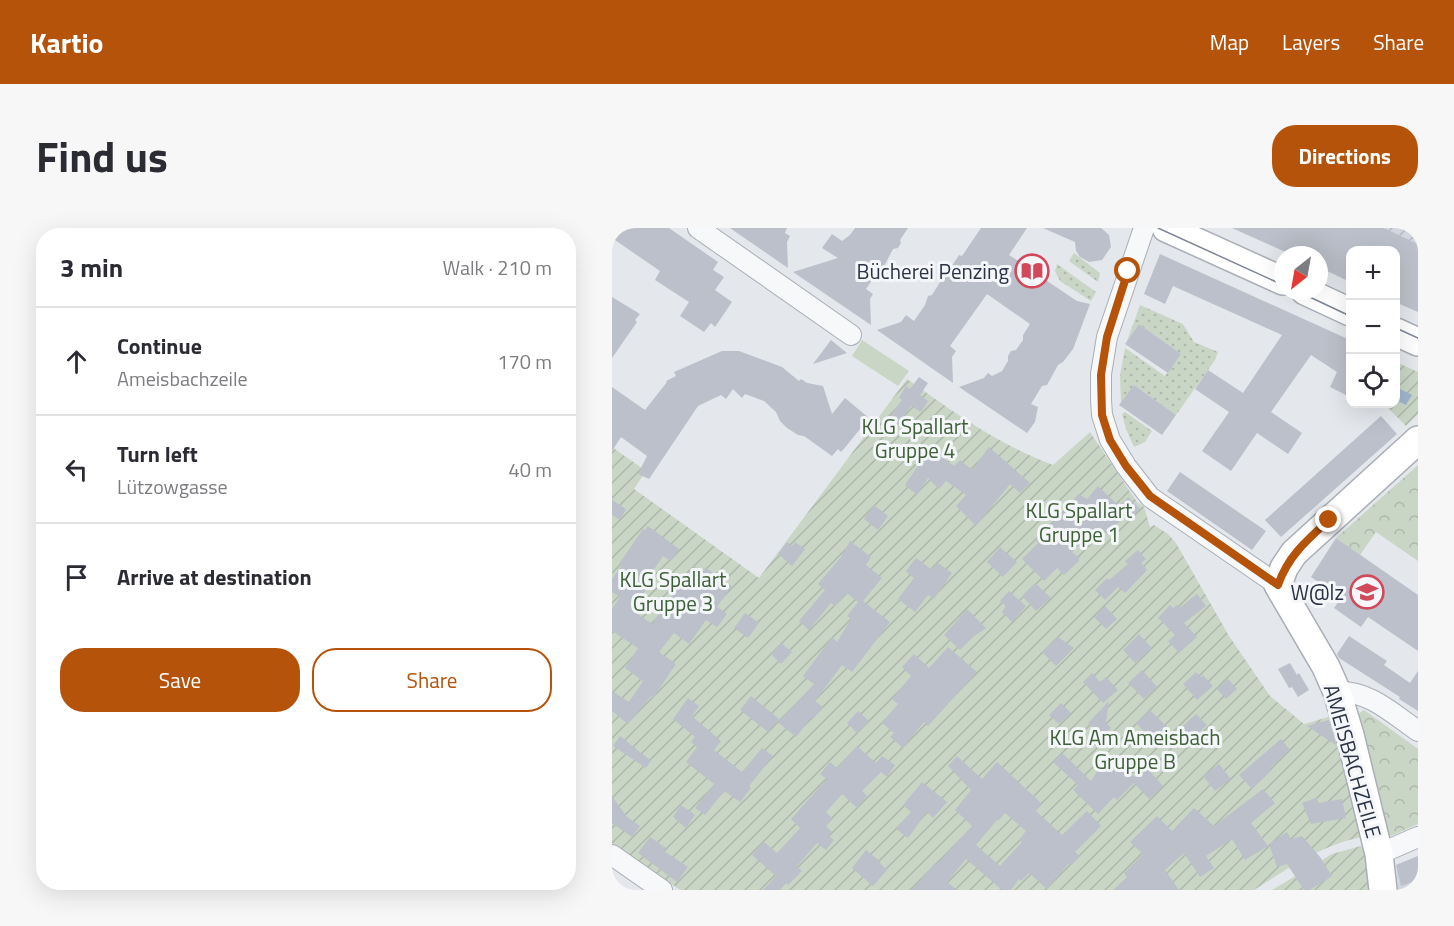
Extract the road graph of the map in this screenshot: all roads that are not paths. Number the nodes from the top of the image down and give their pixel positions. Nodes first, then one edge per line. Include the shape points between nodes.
1 (698, 228) edge
2 (1144, 228) edge
3 (1166, 228) edge
4 (1274, 277) edge
5 (1324, 300) edge
6 (1346, 310) edge
7 (1400, 334) edge
8 (851, 335) dead end
9 (1418, 342) edge
10 (1418, 440) edge
11 (1278, 585) junction
12 (1337, 692) junction
13 (1418, 731) edge
14 (1418, 837) edge
15 (1379, 854) junction
16 (612, 855) edge
17 (662, 890) edge
18 (1383, 890) edge

1 - 8 street
2 - 11 street, AMEISBACHZEILE via 1107,337 1101,375 1102,415 1110,440 1150,496
3 - 4 street
5 - 6 street
7 - 9 street
10 - 11 street via 1294,553
11 - 12 street, AMEISBACHZEILE
12 - 13 street via 1367,696
12 - 15 street, AMEISBACHZEILE
14 - 15 street
15 - 18 street, AMEISBACHZEILE
16 - 17 street

